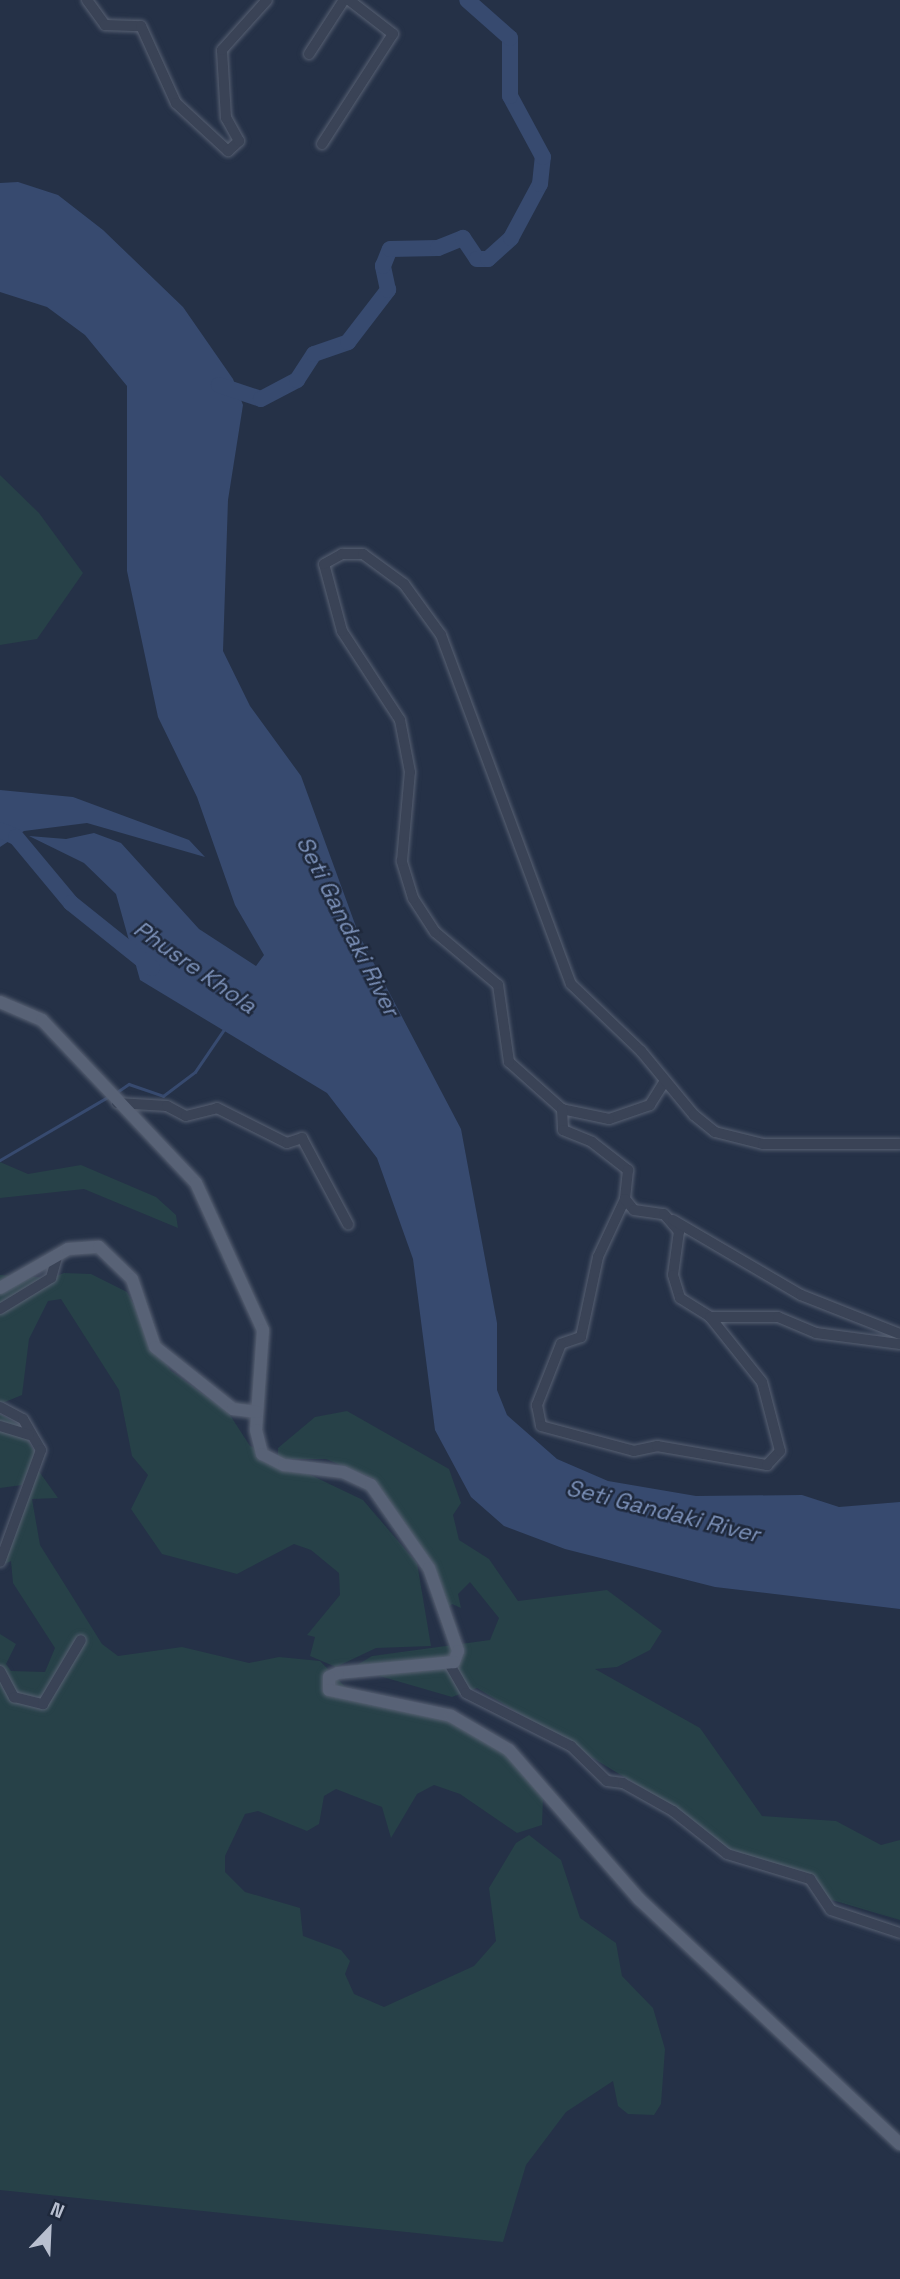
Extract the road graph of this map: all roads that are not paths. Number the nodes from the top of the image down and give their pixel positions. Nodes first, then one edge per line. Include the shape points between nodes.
1 (87, 0) edge
2 (267, 0) edge
3 (347, 0) edge
4 (309, 54) dead end
5 (322, 144) dead end
6 (0, 1002) edge
7 (663, 1084) junction
8 (116, 1103) junction
9 (562, 1109) junction
10 (900, 1144) edge
11 (625, 1199) junction
12 (664, 1214) junction
13 (348, 1224) dead end
14 (57, 1257) junction
15 (0, 1288) edge
16 (0, 1309) edge
17 (710, 1317) junction
18 (900, 1334) edge
19 (900, 1343) edge
20 (0, 1407) edge
21 (257, 1412) junction
22 (0, 1426) edge
23 (29, 1435) junction
24 (0, 1562) edge
25 (82, 1640) dead end
26 (450, 1665) junction
27 (0, 1671) edge
28 (900, 1933) edge
29 (900, 2144) edge

1 - 2 street via 105,25 141,26 176,103 228,151 239,141 226,118 222,50
3 - 4 street
3 - 5 street via 393,33
6 - 8 main road via 43,1020
7 - 9 street via 650,1105 609,1119
7 - 9 street via 641,1051 571,984 441,635 404,584 363,554 342,554 324,564 342,631 400,720 410,772 402,861 413,898 435,932 498,985 509,1062
7 - 10 street via 715,1132 735,1138
8 - 13 street via 167,1106 186,1116 218,1108 287,1143 302,1138
8 - 21 main road via 190,1173 260,1317
9 - 11 street via 564,1130 592,1142 628,1170
11 - 12 street via 635,1210
11 - 17 street via 598,1257 581,1337 561,1344 541,1395 541,1426 634,1451 657,1446 767,1465 779,1451 762,1382
12 - 17 street via 679,1231 673,1275 680,1298
12 - 18 street via 801,1295
14 - 15 main road
14 - 16 street via 51,1278
14 - 21 main road via 82,1247 117,1258 132,1279 155,1347 233,1409
17 - 19 street via 778,1317 816,1333
20 - 23 street via 23,1419
21 - 26 main road via 259,1447 268,1459 353,1475 377,1492 436,1582 458,1651
22 - 23 street
23 - 24 street via 41,1450 38,1466 24,1485
25 - 27 street via 43,1704 15,1697
26 - 28 street via 476,1700 571,1746 607,1781 623,1783 673,1811 727,1854 803,1876 831,1909
26 - 29 main road via 338,1673 328,1687 342,1696 451,1716 509,1750 582,1841 647,1907

